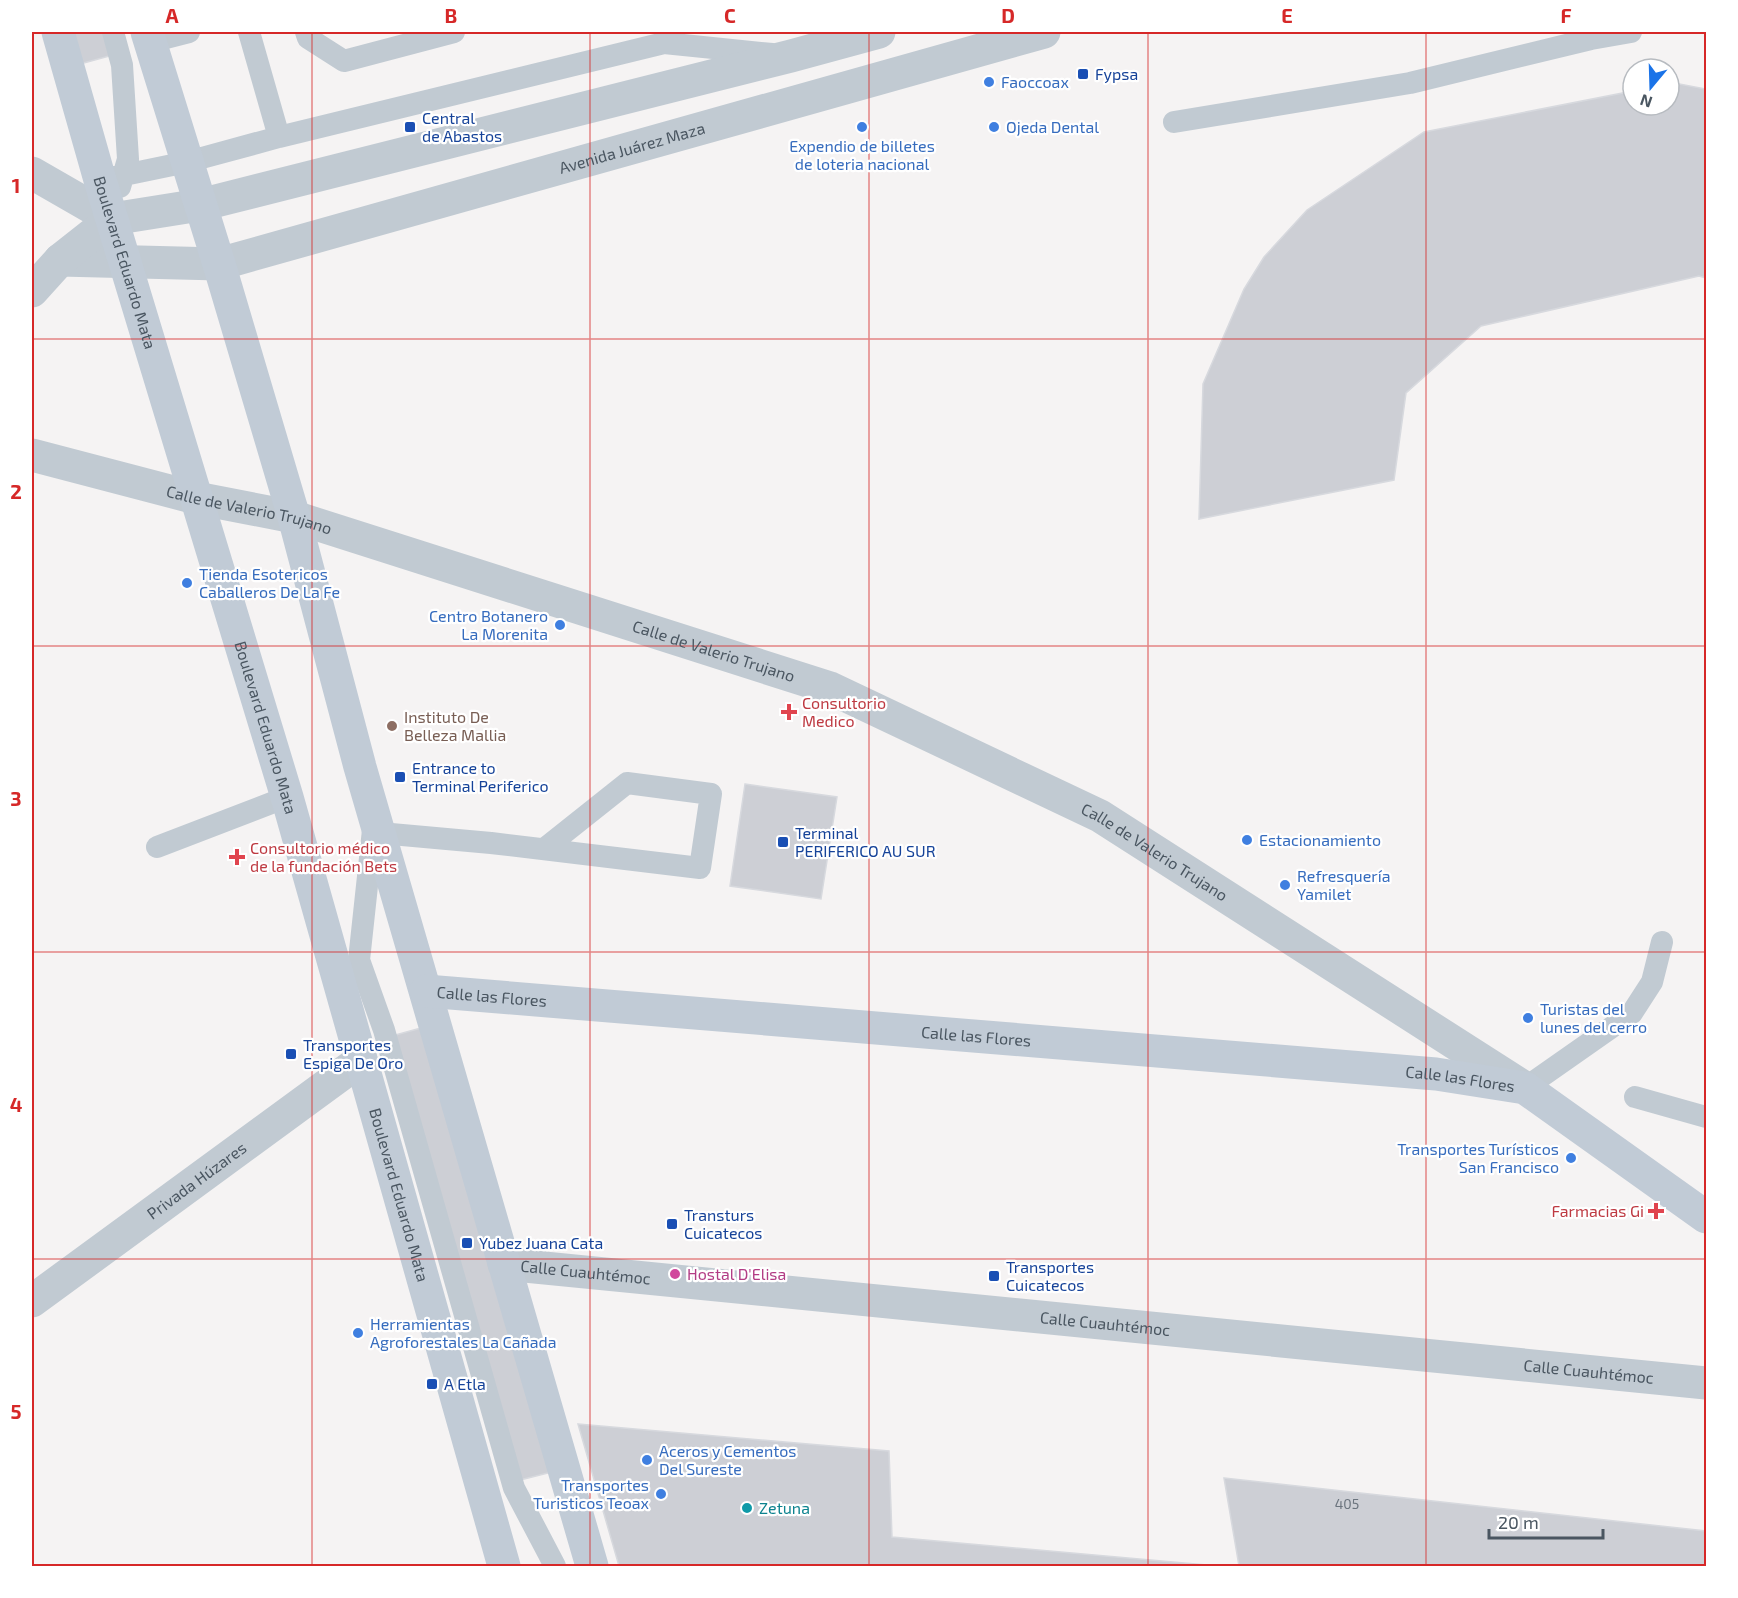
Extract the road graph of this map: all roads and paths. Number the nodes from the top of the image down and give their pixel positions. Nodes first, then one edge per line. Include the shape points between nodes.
1 (58, 32) edge
2 (113, 32) edge
3 (189, 32) edge
4 (249, 32) edge
5 (306, 32) edge
6 (454, 32) edge
7 (879, 32) edge
8 (1044, 32) edge
9 (1631, 32) edge
10 (148, 37) edge
11 (658, 38) edge
12 (791, 56) junction
13 (1174, 122) dead end
14 (279, 137) junction
15 (187, 162) junction
16 (32, 173) edge
17 (112, 178) junction
18 (200, 205) junction
19 (112, 219) junction
20 (60, 260) junction
21 (126, 263) junction
22 (219, 264) junction
23 (32, 291) edge
24 (32, 455) edge
25 (196, 498) junction
26 (294, 517) junction
27 (287, 797) junction
28 (377, 825) junction
29 (157, 847) dead end
30 (544, 849) junction
31 (1662, 942) dead end
32 (426, 991) junction
33 (361, 1060) junction
34 (1525, 1088) junction
35 (1635, 1097) dead end
36 (1707, 1117) edge
37 (1707, 1217) edge
38 (504, 1264) junction
39 (32, 1301) edge
40 (1707, 1383) edge
41 (504, 1566) edge
42 (555, 1566) edge
43 (592, 1566) edge

1 - 17 main road, Boulevard Eduardo Mata
2 - 17 lane via 122,65 128,159
3 - 10 lane
4 - 14 lane
5 - 6 lane via 308,38 344,61
7 - 12 street
8 - 22 street, Avenida Juárez Maza
9 - 13 lane via 1410,83
10 - 15 main road
11 - 12 lane
11 - 14 lane
12 - 18 street
14 - 15 lane
15 - 17 lane
15 - 18 main road
16 - 19 street
17 - 19 main road, Boulevard Eduardo Mata
18 - 19 street
18 - 22 main road
19 - 20 street
19 - 21 main road, Boulevard Eduardo Mata
20 - 21 street, Avenida Juárez Maza
20 - 23 street
21 - 22 street, Avenida Juárez Maza
21 - 25 main road, Boulevard Eduardo Mata
22 - 26 main road
24 - 25 street, Calle de Valerio Trujano
25 - 26 street, Calle de Valerio Trujano
25 - 27 main road, Boulevard Eduardo Mata
26 - 28 main road
26 - 34 street, Calle de Valerio Trujano via 830,688 1100,816
27 - 29 lane
27 - 33 main road, Boulevard Eduardo Mata
28 - 30 lane
28 - 32 main road
28 - 42 lane via 359,960 384,1030 514,1488
30 - 30 lane via 700,868 711,794 627,783
31 - 34 lane via 1652,982 1632,1013
32 - 34 main road, Calle las Flores via 1437,1074
32 - 38 main road
33 - 39 street, Privada Húzares
33 - 41 main road, Boulevard Eduardo Mata
34 - 37 main road
35 - 36 lane
38 - 40 street, Calle Cuauhtémoc
38 - 43 main road

